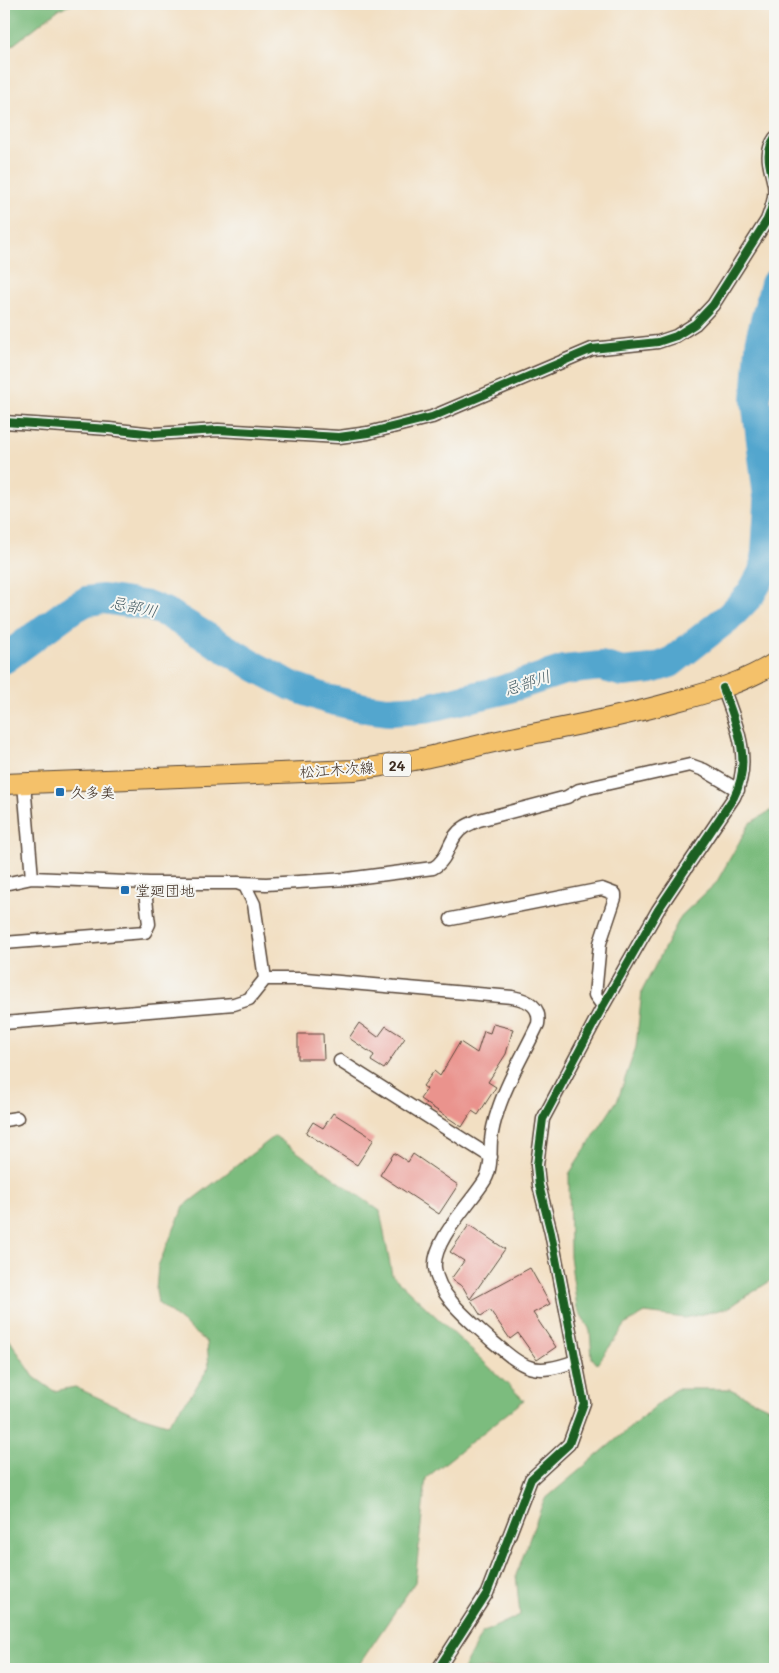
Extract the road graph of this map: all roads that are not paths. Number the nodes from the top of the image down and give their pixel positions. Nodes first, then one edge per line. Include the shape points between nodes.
1 (775, 138) edge
2 (4, 422) edge
3 (775, 663) edge
4 (723, 688) junction
5 (4, 784) edge
6 (24, 784) junction
7 (738, 790) junction
8 (32, 878) junction
9 (144, 883) junction
10 (237, 883) junction
11 (4, 884) edge
12 (451, 919) dead end
13 (4, 943) edge
14 (265, 978) junction
15 (603, 1006) junction
16 (4, 1023) edge
17 (340, 1061) dead end
18 (17, 1118) dead end
19 (4, 1120) edge
20 (491, 1157) junction
21 (576, 1361) junction
22 (438, 1669) edge

1 - 2 street via 769,149 768,160 774,185 773,205 767,220 713,305 695,324 676,336 658,342 592,349 432,417 339,437 218,430 154,434
3 - 4 main road, 松江木次線 / 24
4 - 6 main road, 松江木次線 / 24 via 594,723 521,736 397,765
4 - 7 street via 741,743 743,773
5 - 6 main road, 松江木次線 / 24
6 - 8 street
7 - 10 street via 690,765 579,790 567,797 479,820 456,834 441,864 432,868 330,880
7 - 15 street via 658,910
8 - 9 street
8 - 11 street
9 - 10 street
9 - 13 street via 149,924 145,932
10 - 14 street via 245,886 254,904
12 - 15 street via 610,890 615,898 600,943 595,995
14 - 16 street via 249,999 234,1004
14 - 20 street via 512,997 534,1005 538,1011 538,1024 498,1108 491,1138
15 - 21 street via 543,1119 537,1166
17 - 20 street
18 - 19 street
20 - 21 street via 485,1180 436,1254 436,1278 460,1310 528,1368 542,1371
21 - 22 street via 584,1403 569,1444 532,1479 488,1593

